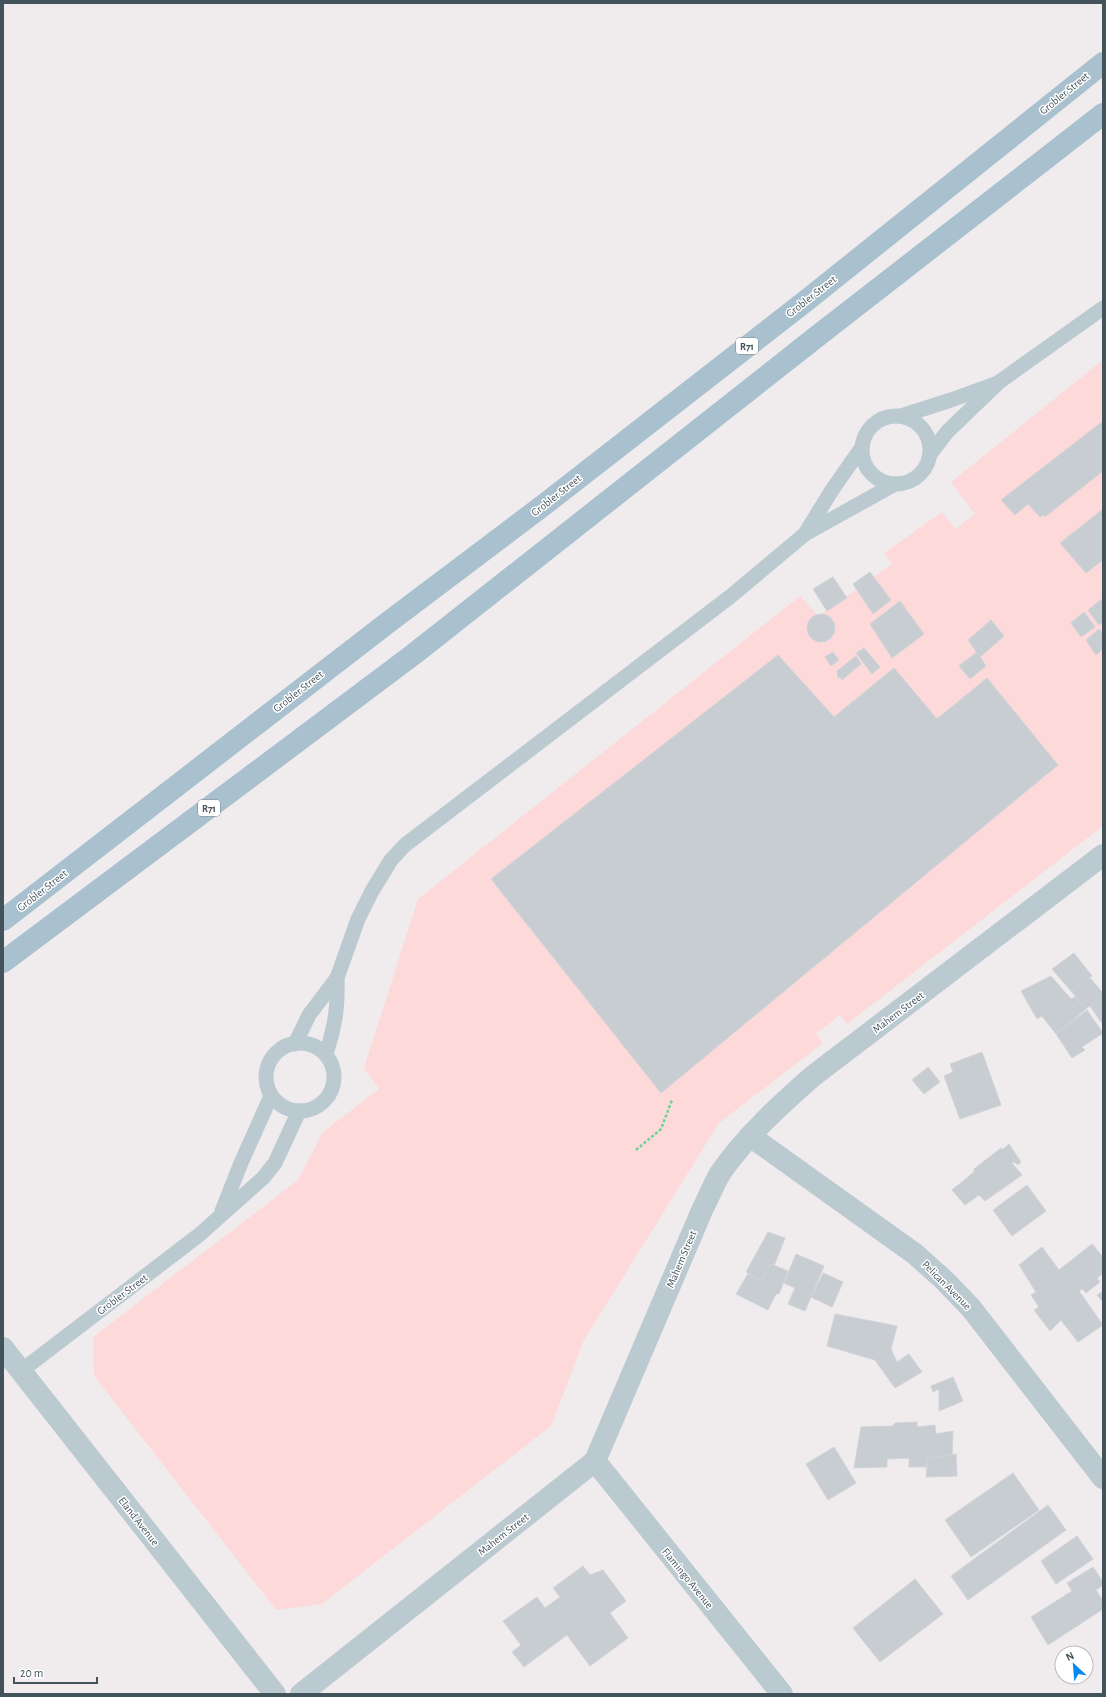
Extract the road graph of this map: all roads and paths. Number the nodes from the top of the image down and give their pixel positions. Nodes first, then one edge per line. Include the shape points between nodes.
1 (1103, 63) edge
2 (1103, 114) edge
3 (1103, 308) edge
4 (999, 382) junction
5 (902, 416) junction
6 (862, 447) junction
7 (931, 453) junction
8 (895, 484) junction
9 (805, 534) junction
10 (1103, 855) edge
11 (3, 920) edge
12 (3, 962) edge
13 (337, 978) junction
14 (295, 1044) junction
15 (326, 1054) junction
16 (271, 1096) junction
17 (672, 1100) dead end
18 (299, 1112) junction
19 (750, 1136) junction
20 (636, 1150) dead end
21 (221, 1214) junction
22 (3, 1348) edge
23 (21, 1371) junction
24 (594, 1461) junction
25 (1103, 1478) edge
26 (275, 1694) edge
27 (301, 1694) edge
28 (782, 1694) edge

1 - 11 main road, Grobler Street / R71 via 763,334
2 - 12 main road, R71 via 414,654
3 - 4 lane
4 - 5 lane
4 - 7 lane via 947,432
5 - 6 lane via 890,416 880,420 865,436
5 - 7 lane via 914,420 923,429 929,440
6 - 8 lane via 863,458 874,476 884,482
6 - 9 lane
7 - 8 lane via 929,462 916,478 906,483
8 - 9 lane
9 - 13 lane via 731,596 405,845 381,875 358,919
10 - 19 street, Mahem Street via 813,1076
13 - 14 lane via 309,1015
13 - 15 lane via 336,1022
14 - 15 lane via 317,1047
14 - 16 lane via 284,1047 269,1063 266,1074
15 - 18 lane via 332,1064 334,1075 329,1097 320,1105
16 - 18 lane via 278,1104
16 - 21 lane, Grobler Street
17 - 20 path via 662,1129
18 - 21 lane, Grobler Street via 275,1163 263,1178
19 - 24 street, Mahem Street via 721,1173 703,1208
19 - 25 street, Pelican Avenue via 915,1254 944,1280 970,1308
21 - 23 lane, Grobler Street via 199,1236
22 - 23 street, Eland Avenue
23 - 26 street, Eland Avenue
24 - 27 street, Mahem Street
24 - 28 street, Flamingo Avenue

